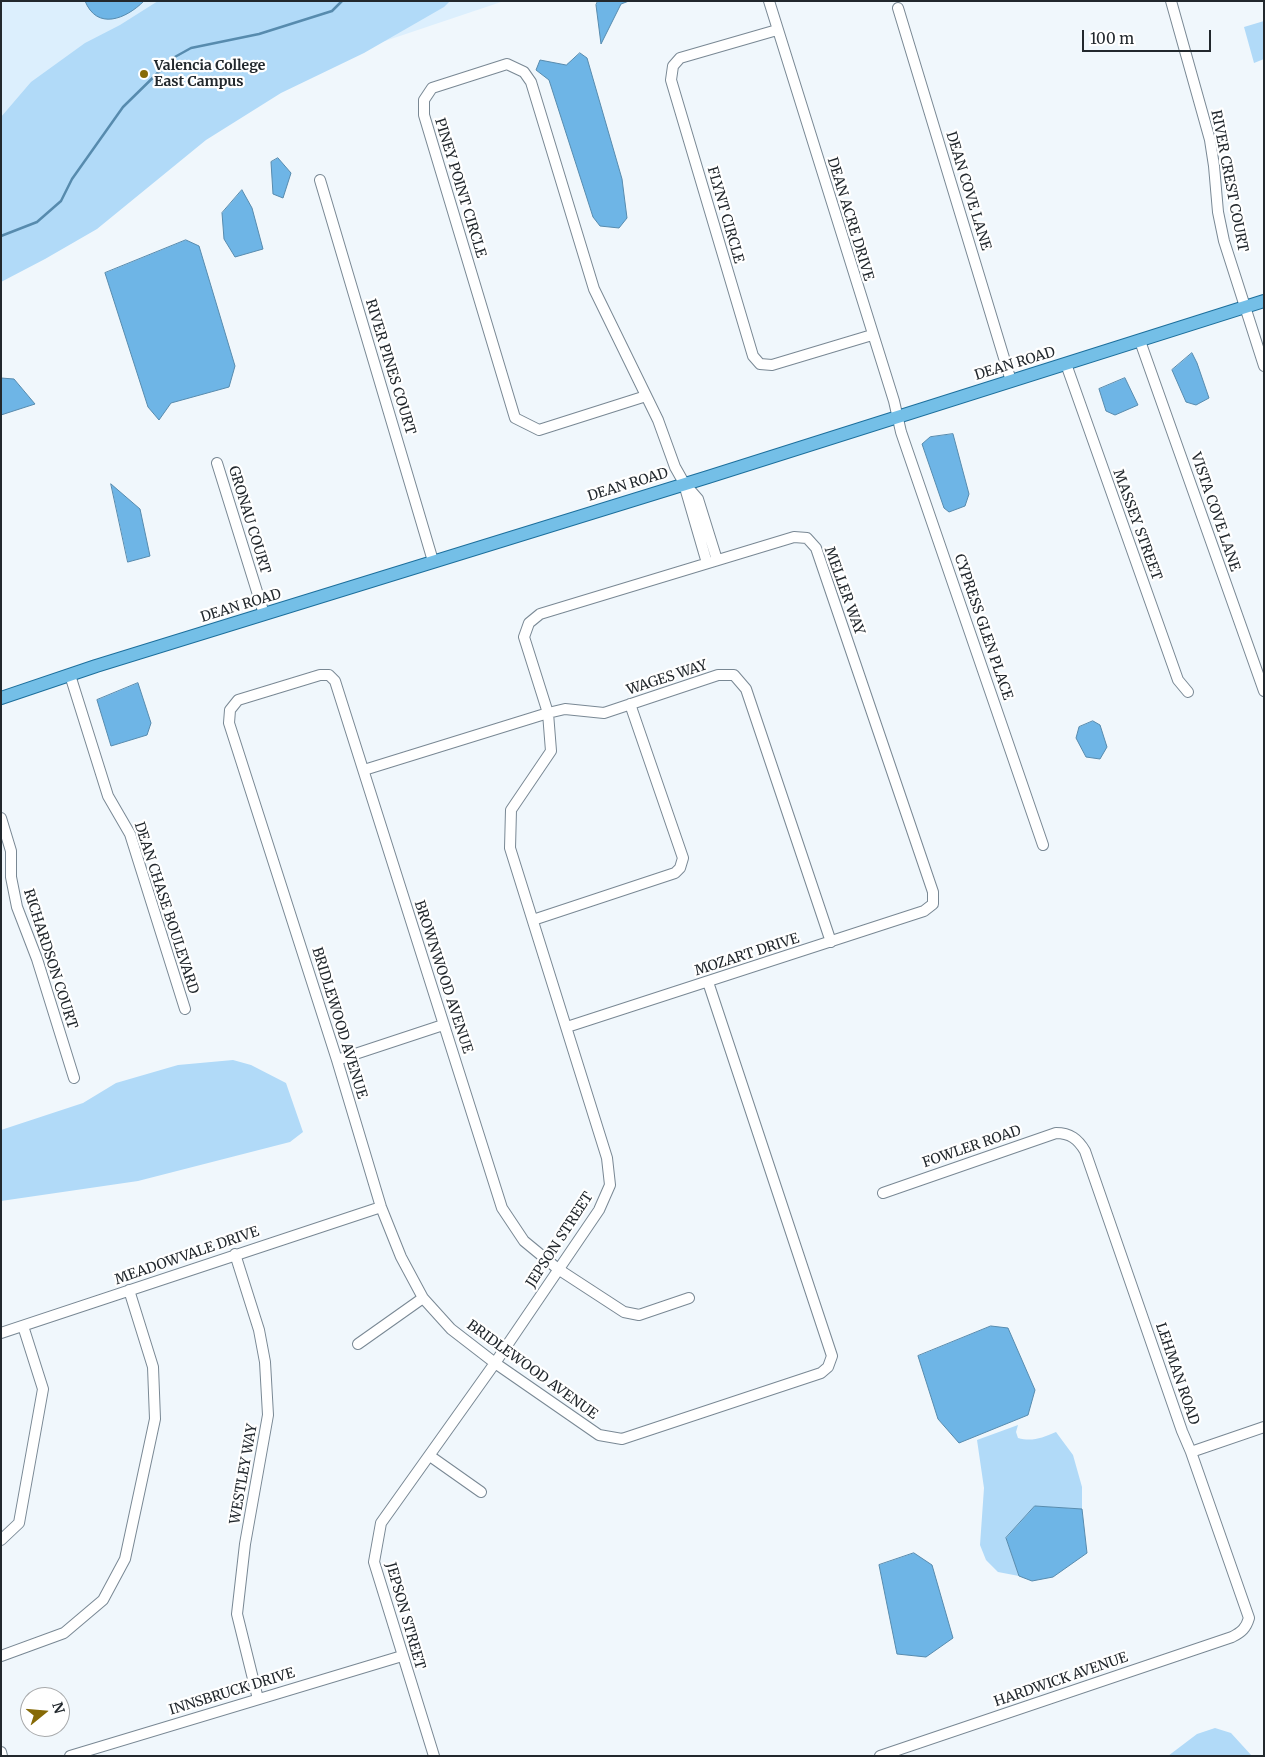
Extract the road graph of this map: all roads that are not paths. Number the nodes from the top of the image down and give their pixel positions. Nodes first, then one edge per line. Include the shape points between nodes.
1 (770, 1) edge
2 (1171, 1) edge
3 (898, 8) dead end
4 (777, 30) junction
5 (320, 180) dead end
6 (1264, 301) edge
7 (1244, 308) junction
8 (872, 334) junction
9 (1140, 341) junction
10 (1066, 364) junction
11 (1264, 366) edge
12 (1011, 381) junction
13 (646, 396) junction
14 (897, 416) junction
15 (217, 463) dead end
16 (684, 484) junction
17 (433, 561) junction
18 (712, 561) junction
19 (264, 614) junction
20 (530, 623) joint
21 (70, 675) junction
22 (329, 675) joint
23 (1264, 691) edge
24 (1188, 692) dead end
25 (1, 698) edge
26 (630, 704) junction
27 (548, 713) junction
28 (364, 770) junction
29 (1, 818) edge
30 (1043, 846) dead end
31 (933, 904) joint
32 (533, 920) junction
33 (831, 942) junction
34 (708, 982) junction
35 (185, 1009) dead end
36 (443, 1025) junction
37 (567, 1027) junction
38 (337, 1060) junction
39 (74, 1078) dead end
40 (1071, 1136) joint
41 (883, 1193) dead end
42 (381, 1207) junction
43 (235, 1254) junction
44 (558, 1269) junction
45 (129, 1290) junction
46 (423, 1298) junction
47 (689, 1298) dead end
48 (22, 1326) junction
49 (1, 1332) edge
50 (358, 1344) dead end
51 (495, 1363) junction
52 (1264, 1427) edge
53 (1191, 1452) junction
54 (430, 1456) junction
55 (481, 1492) dead end
56 (1, 1540) edge
57 (1247, 1626) joint
58 (1, 1656) edge
59 (402, 1656) junction
60 (258, 1699) junction
61 (70, 1756) edge
62 (434, 1756) edge
63 (880, 1756) edge

1 - 4 street, DEAN ACRE DRIVE
2 - 7 street, RIVER CREST COURT via 1210,140 1218,212
3 - 12 street, DEAN COVE LANE
4 - 8 street, DEAN ACRE DRIVE
4 - 8 street, FLYNT CIRCLE via 680,58 673,66 671,80 753,356 760,364 772,365
5 - 17 street, RIVER PINES COURT
6 - 7 main road, DEAN ROAD
7 - 9 main road, DEAN ROAD
7 - 11 street, RIVER CREST COURT
8 - 14 street, DEAN ACRE DRIVE
9 - 10 main road, DEAN ROAD
9 - 23 street, VISTA COVE LANE
10 - 12 main road, DEAN ROAD
10 - 24 street, MASSEY STREET via 1178,680
12 - 14 main road, DEAN ROAD
13 - 13 street, PINEY POINT CIRCLE via 594,289 531,82 524,72 506,64 432,88 424,100 424,115 514,418 539,430
13 - 16 street, PINEY POINT CIRCLE
14 - 16 main road, DEAN ROAD
14 - 30 street, CYPRESS GLEN PLACE
15 - 19 street, GRONAU COURT
16 - 17 main road, DEAN ROAD
16 - 18 street, PINEY POINT CIRCLE via 698,499
17 - 19 main road, DEAN ROAD
18 - 20 street, MELLER WAY via 540,614
18 - 31 street, MELLER WAY via 794,537 806,538 816,548 933,892
19 - 21 main road, DEAN ROAD
20 - 27 street, JEPSON STREET via 524,637
21 - 25 main road, DEAN ROAD
21 - 35 street, DEAN CHASE BOULEVARD via 108,796 130,834
22 - 28 street, BROWNWOOD AVENUE via 335,682
22 - 38 street, BRIDLEWOOD AVENUE via 320,674 238,700 230,710 229,723
26 - 27 street, WAGES WAY via 604,713 565,709
26 - 32 street via 683,858 680,868 675,874
26 - 33 street, WAGES WAY via 718,676 734,675 746,690
27 - 28 street, WAGES WAY
27 - 32 street, JEPSON STREET via 551,751 511,810 510,848
28 - 36 street, BROWNWOOD AVENUE
29 - 39 street, RICHARDSON COURT via 11,851 16,907 37,959
31 - 33 street, MOZART DRIVE via 924,911
32 - 37 street, JEPSON STREET
33 - 34 street, MOZART DRIVE
34 - 37 street, MOZART DRIVE
34 - 51 street, BRIDLEWOOD AVENUE via 832,1356 828,1367 821,1373 622,1439 599,1435
36 - 38 street
36 - 44 street, BROWNWOOD AVENUE via 502,1208 524,1241
37 - 44 street, JEPSON STREET via 607,1158 610,1186 599,1210
38 - 42 street, BRIDLEWOOD AVENUE
40 - 41 street, FOWLER ROAD via 1056,1133 1046,1136
40 - 53 street, LEHMAN ROAD via 1085,1151
42 - 43 street, MEADOWVALE DRIVE
42 - 46 street, BRIDLEWOOD AVENUE via 401,1257
43 - 45 street, MEADOWVALE DRIVE
43 - 60 street, WESTLEY WAY via 259,1330 265,1362 268,1415 245,1544 237,1614
44 - 47 street, BROWNWOOD AVENUE via 632,1314 639,1315
44 - 51 street, JEPSON STREET
45 - 48 street, MEADOWVALE DRIVE
45 - 58 street via 153,1367 155,1419 125,1559 103,1600 64,1633
46 - 50 street
46 - 51 street, BRIDLEWOOD AVENUE via 451,1329
48 - 49 street, MEADOWVALE DRIVE
48 - 56 street via 43,1389 19,1523
51 - 54 street, JEPSON STREET
52 - 53 street
53 - 57 street, LEHMAN ROAD via 1247,1608
54 - 55 street
54 - 59 street, JEPSON STREET via 381,1523 374,1562
57 - 63 street, HARDWICK AVENUE via 1232,1637
59 - 60 street, INNSBRUCK DRIVE
59 - 62 street, JEPSON STREET
60 - 61 street, INNSBRUCK DRIVE

